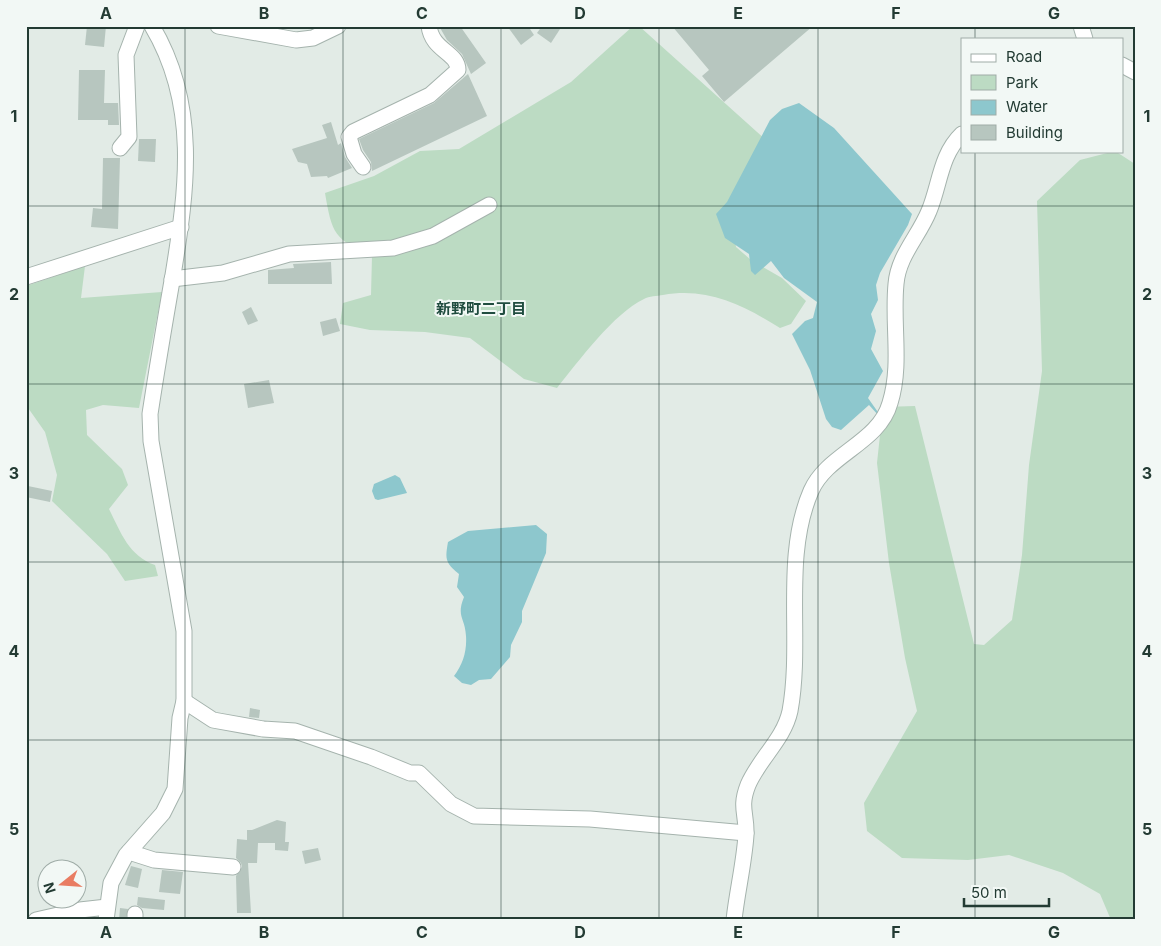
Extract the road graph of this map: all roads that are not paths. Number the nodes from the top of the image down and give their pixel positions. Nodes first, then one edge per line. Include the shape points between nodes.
1 (137, 26) edge
2 (152, 26) edge
3 (218, 26) edge
4 (338, 26) edge
5 (429, 26) edge
6 (1081, 26) edge
7 (1085, 38) edge
8 (961, 135) edge
9 (120, 148) dead end
10 (363, 167) dead end
11 (489, 205) dead end
12 (181, 227) junction
13 (26, 277) edge
14 (172, 279) junction
15 (184, 701) junction
16 (746, 833) junction
17 (129, 852) junction
18 (234, 867) dead end
19 (106, 914) edge
20 (36, 920) edge
21 (734, 920) edge

1 - 9 street via 126,55 129,137
2 - 12 street via 166,51 186,134
3 - 4 street via 296,40 313,38
5 - 10 street via 434,43 454,59 458,70 424,99 353,132 350,137 354,154
6 - 7 street
8 - 16 street via 943,163 930,209 901,262 896,282 896,383 889,407 880,422 817,479 804,510 797,551 790,712 785,726 748,784 742,805
11 - 14 street via 434,236 393,248 289,254 223,273
12 - 13 street
12 - 14 street
14 - 15 street via 150,414 151,441 184,631
15 - 16 street via 213,720 295,731 410,773 419,773 451,804 474,816 590,819
15 - 17 street via 175,789 163,813
16 - 21 street
17 - 18 street via 154,860
17 - 19 street via 111,883
19 - 20 street via 80,910

